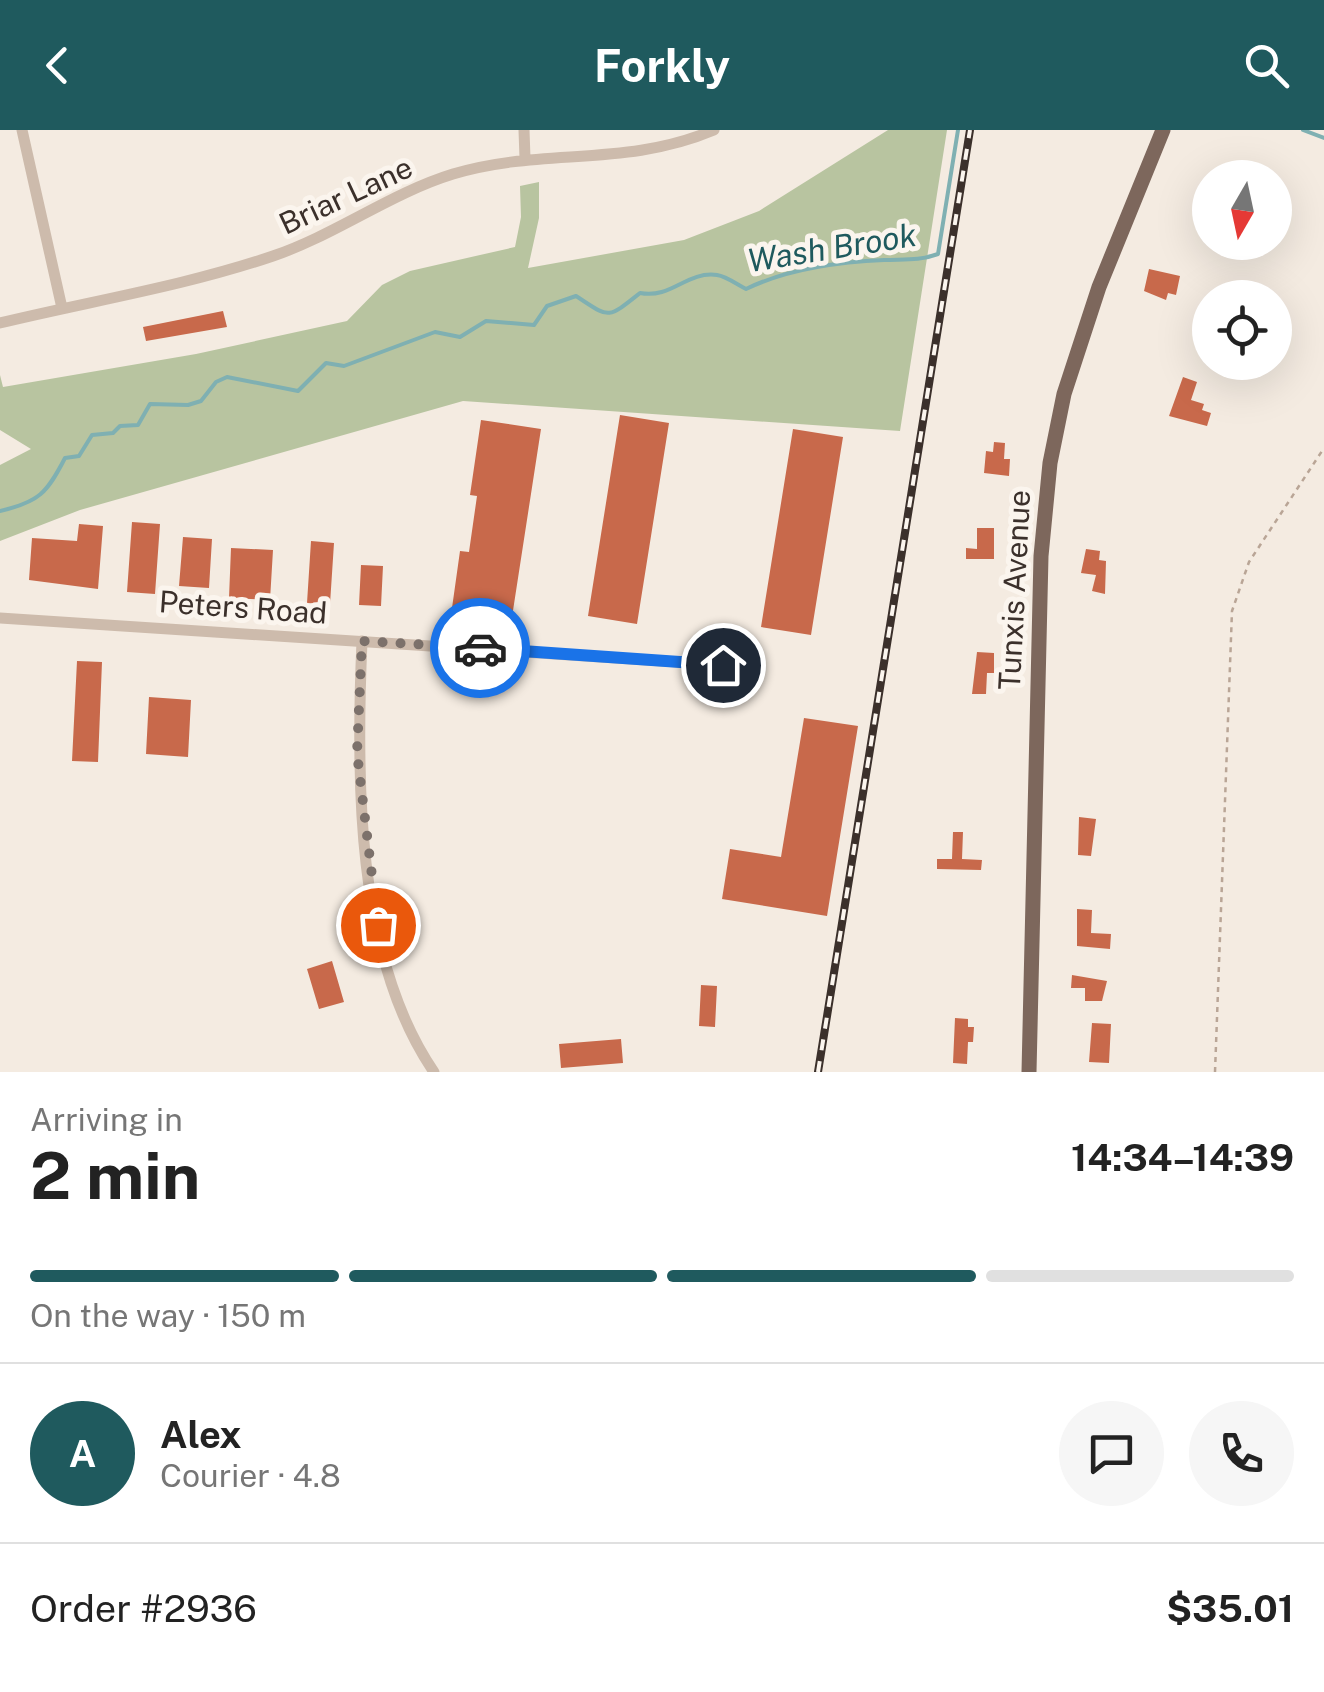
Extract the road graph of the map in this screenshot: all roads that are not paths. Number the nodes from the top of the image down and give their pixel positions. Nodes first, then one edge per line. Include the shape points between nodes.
1 (22, 130) edge
2 (524, 130) edge
3 (714, 130) edge
4 (1163, 130) edge
5 (525, 158) junction
6 (62, 308) junction
7 (0, 323) edge
8 (0, 618) edge
9 (362, 641) junction
10 (723, 665) dead end
11 (434, 1072) edge
12 (1029, 1072) edge

1 - 6 street
2 - 5 street
3 - 5 street, Briar Lane via 677,145 616,156
4 - 12 main road, Tunxis Avenue via 1099,287 1050,463
5 - 6 street, Briar Lane via 451,174 276,255
6 - 7 street, Briar Lane
8 - 9 street, Peters Road
9 - 10 street, Peters Road
9 - 11 street via 357,753 384,965 412,1039

